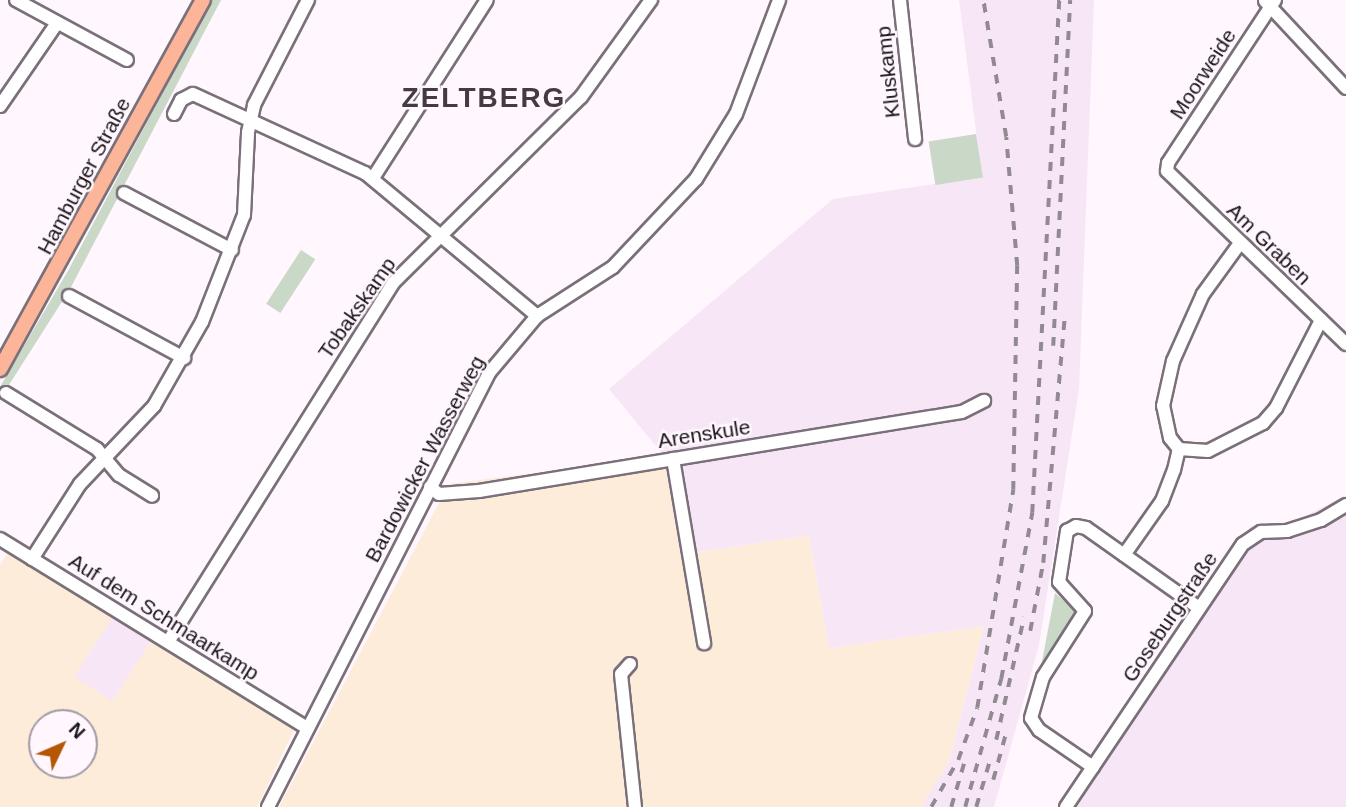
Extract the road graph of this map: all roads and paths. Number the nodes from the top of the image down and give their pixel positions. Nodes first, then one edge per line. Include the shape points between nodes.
1 (16, 0) edge
2 (203, 0) edge
3 (308, 0) edge
4 (487, 0) edge
5 (651, 0) edge
6 (779, 0) edge
7 (900, 0) edge
8 (1270, 2) edge
9 (57, 23) junction
10 (127, 60) dead end
11 (1346, 88) edge
12 (0, 106) edge
13 (174, 114) dead end
14 (250, 121) junction
15 (915, 139) dead end
16 (1167, 171) joint
17 (373, 178) junction
18 (124, 193) dead end
19 (440, 234) junction
20 (1240, 243) junction
21 (232, 250) junction
22 (69, 296) dead end
23 (537, 316) junction
24 (1321, 320) junction
25 (1346, 344) edge
26 (184, 358) junction
27 (0, 369) edge
28 (6, 393) dead end
29 (984, 401) dead end
30 (1179, 449) junction
31 (105, 458) junction
32 (673, 458) junction
33 (430, 487) junction
34 (152, 496) dead end
35 (1346, 505) edge
36 (0, 539) edge
37 (1124, 555) junction
38 (32, 559) junction
39 (1199, 607) junction
40 (168, 642) junction
41 (704, 643) dead end
42 (630, 664) dead end
43 (307, 728) junction
44 (1093, 767) junction
45 (268, 807) edge
46 (635, 807) edge
47 (1066, 807) edge

1 - 9 street
2 - 27 main road, Hamburger Straße
3 - 14 street via 271,66
4 - 17 street
5 - 19 street, Tobakskamp via 581,97
6 - 23 street, Bardowicker Wasserweg via 740,106 699,176 613,267
7 - 15 street, Kluskamp
8 - 11 street
8 - 16 street, Moorweide
9 - 10 street
9 - 12 street
13 - 14 street via 181,100 193,94
14 - 17 street
14 - 21 street via 245,205
16 - 20 street, Am Graben
17 - 19 street
18 - 21 street
19 - 23 street
19 - 40 street, Tobakskamp via 399,275 358,334 262,497
20 - 24 street, Am Graben
20 - 30 street via 1203,294 1173,361 1163,406 1170,438
21 - 26 street
22 - 26 street
23 - 33 street, Bardowicker Wasserweg via 489,373
24 - 25 street, Am Graben
24 - 30 street via 1276,408 1263,423 1208,451
26 - 31 street via 144,419
28 - 31 street
29 - 32 street, Arenskule via 962,412
30 - 37 street via 1161,501
31 - 34 street via 119,475
31 - 38 street via 68,501
32 - 33 street, Arenskule via 479,491 439,494
32 - 41 street
33 - 43 street, Bardowicker Wasserweg
35 - 39 street, Goseburgstraße via 1303,527 1251,536
36 - 38 street, Auf dem Schmaarkamp
37 - 39 street
37 - 44 street via 1086,528 1076,526 1067,531 1059,582 1085,611 1043,677 1031,718 1039,730
38 - 40 street, Auf dem Schmaarkamp
39 - 44 street, Goseburgstraße
40 - 43 street, Auf dem Schmaarkamp
42 - 46 street via 621,674
43 - 45 street, Bardowicker Wasserweg
44 - 47 street, Goseburgstraße

